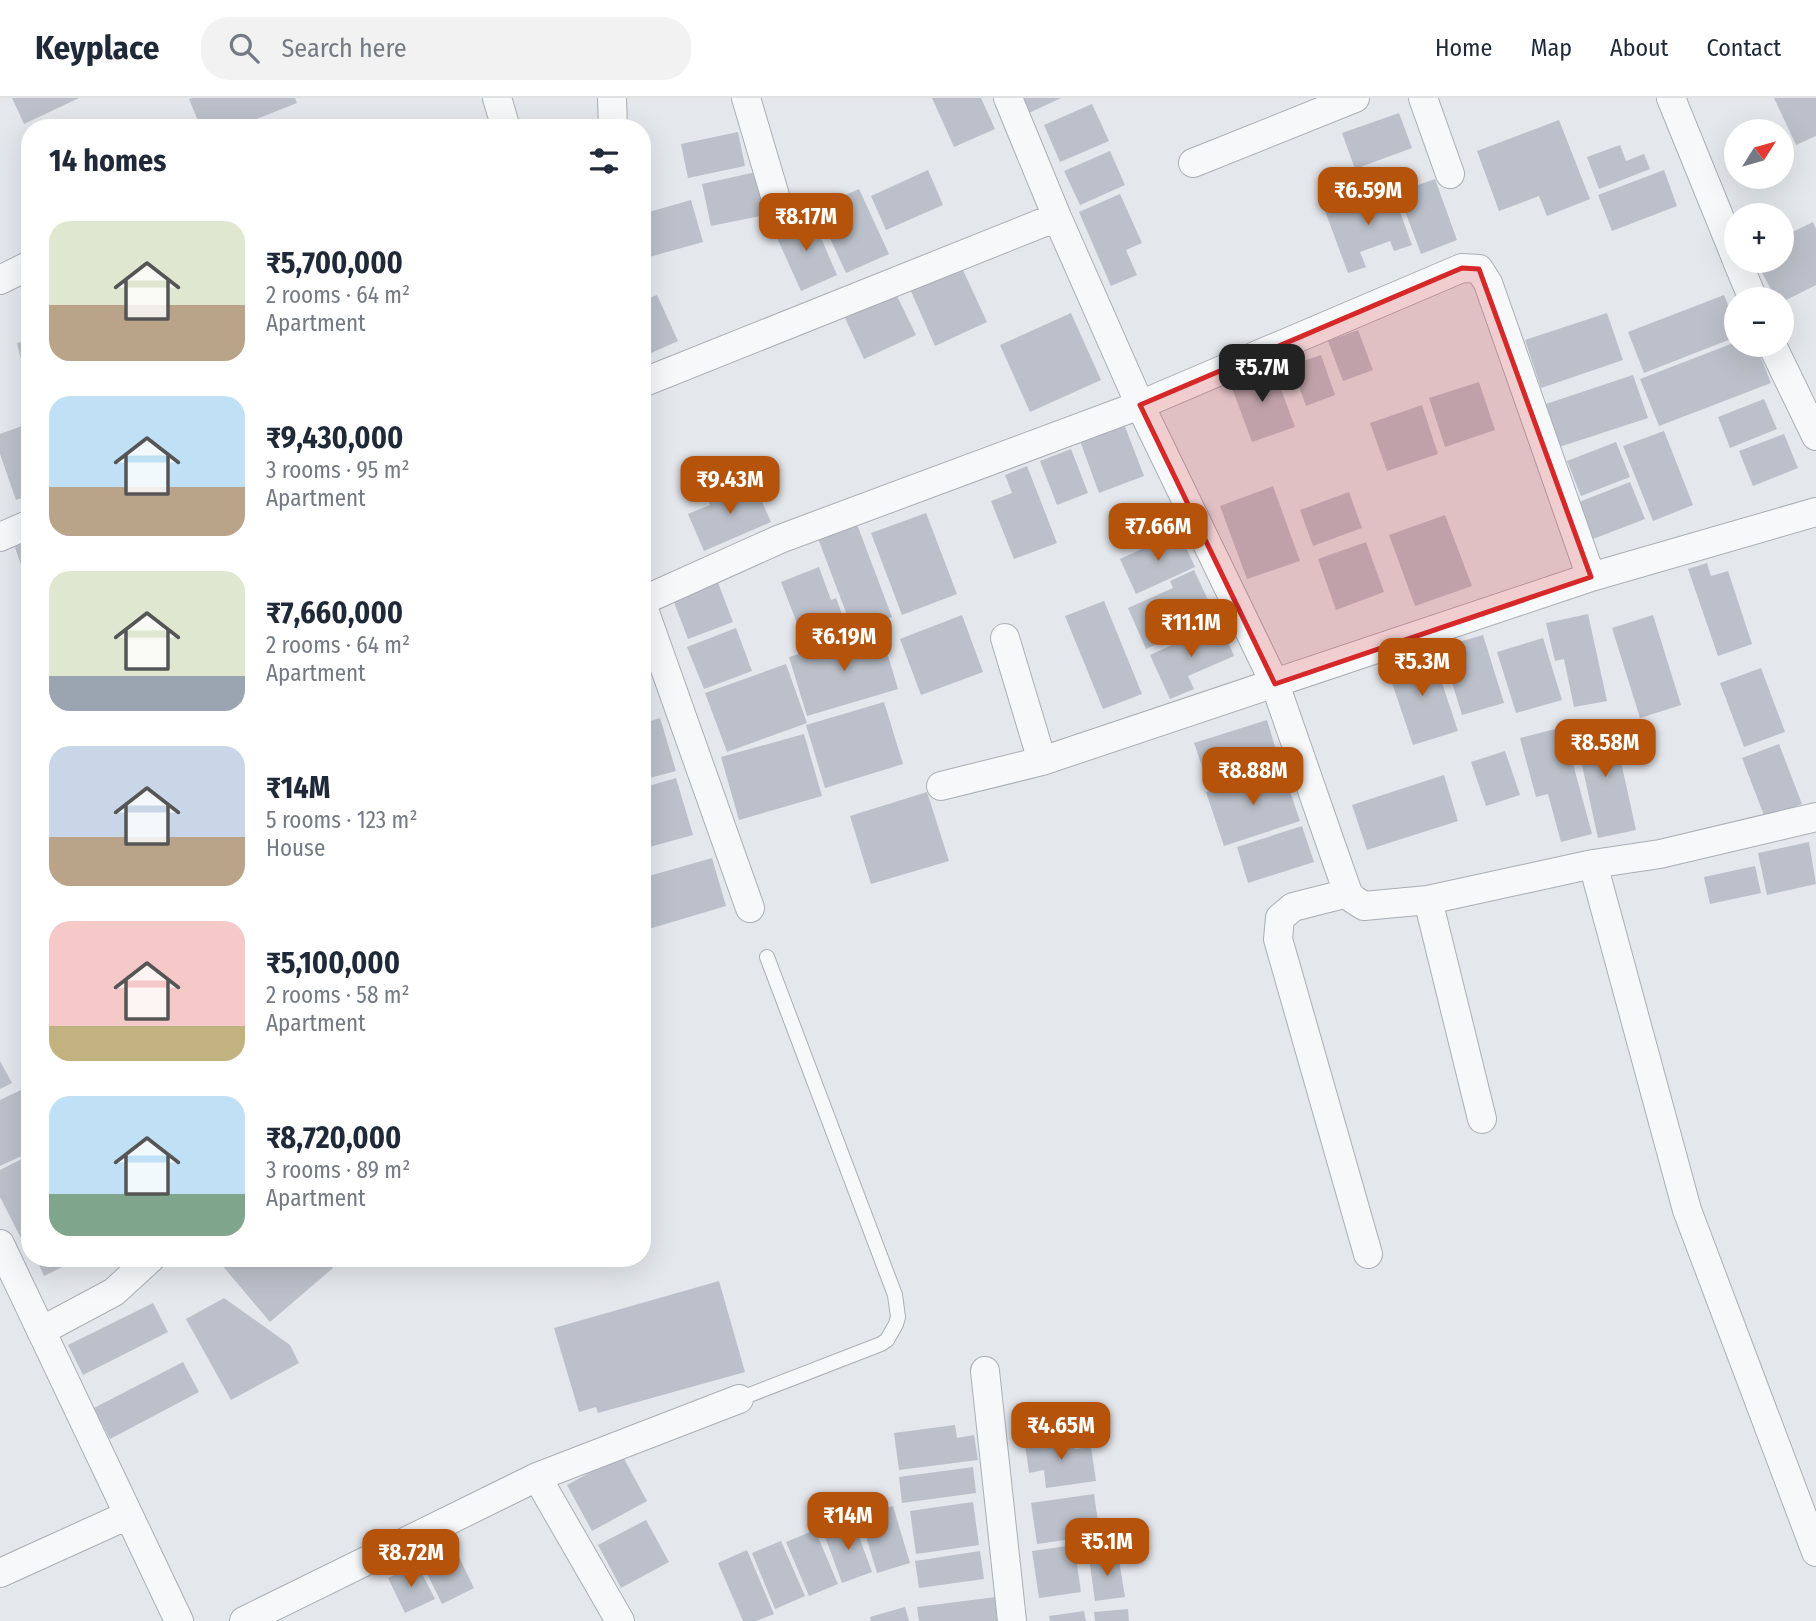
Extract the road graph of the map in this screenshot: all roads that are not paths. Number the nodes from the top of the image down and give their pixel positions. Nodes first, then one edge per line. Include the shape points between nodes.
1 (497, 98) edge
2 (612, 98) edge
3 (746, 98) edge
4 (1008, 98) edge
5 (1355, 98) edge
6 (1423, 98) edge
7 (1671, 98) edge
8 (503, 119) edge
9 (613, 119) edge
10 (1193, 163) dead end
11 (1450, 174) dead end
12 (776, 200) dead end
13 (1057, 217) junction
14 (1724, 227) edge
15 (21, 270) edge
16 (0, 280) edge
17 (1778, 357) edge
18 (651, 379) edge
19 (1140, 405) junction
20 (1813, 423) edge
21 (1816, 512) edge
22 (21, 528) edge
23 (0, 537) edge
24 (1591, 577) junction
25 (651, 598) edge
26 (651, 628) edge
27 (1005, 638) dead end
28 (1275, 684) junction
29 (1042, 761) junction
30 (942, 786) dead end
31 (1816, 817) edge
32 (1593, 864) junction
33 (1348, 893) junction
34 (1429, 900) junction
35 (750, 908) dead end
36 (767, 957) dead end
37 (1482, 1119) dead end
38 (0, 1244) edge
39 (1368, 1254) dead end
40 (141, 1267) edge
41 (41, 1331) junction
42 (985, 1371) dead end
43 (739, 1399) joint
44 (537, 1477) junction
45 (128, 1515) junction
46 (1816, 1552) edge
47 (0, 1573) edge
48 (178, 1621) edge
49 (244, 1621) edge
50 (620, 1621) edge
51 (1012, 1621) edge

1 - 8 street
2 - 9 street
3 - 12 street
4 - 13 street
5 - 10 street
6 - 11 street
7 - 14 street
13 - 18 street
13 - 19 street
15 - 16 street
17 - 20 street
19 - 24 street via 1462,268 1479,269 1488,283
19 - 25 street via 780,538
19 - 28 street
21 - 24 street
22 - 23 street
24 - 28 street
26 - 35 street
27 - 29 street
28 - 29 street
28 - 33 street
29 - 30 street
31 - 32 street via 1660,854
32 - 34 street
32 - 46 street via 1687,1210
33 - 34 street via 1364,906
33 - 39 street via 1293,907 1279,918 1278,939
34 - 37 street
36 - 43 lane via 878,1248 898,1317 894,1330 881,1344
38 - 41 street
40 - 41 street via 114,1292
41 - 45 street
42 - 51 street
43 - 44 street
44 - 49 street
44 - 50 street
45 - 47 street
45 - 48 street

